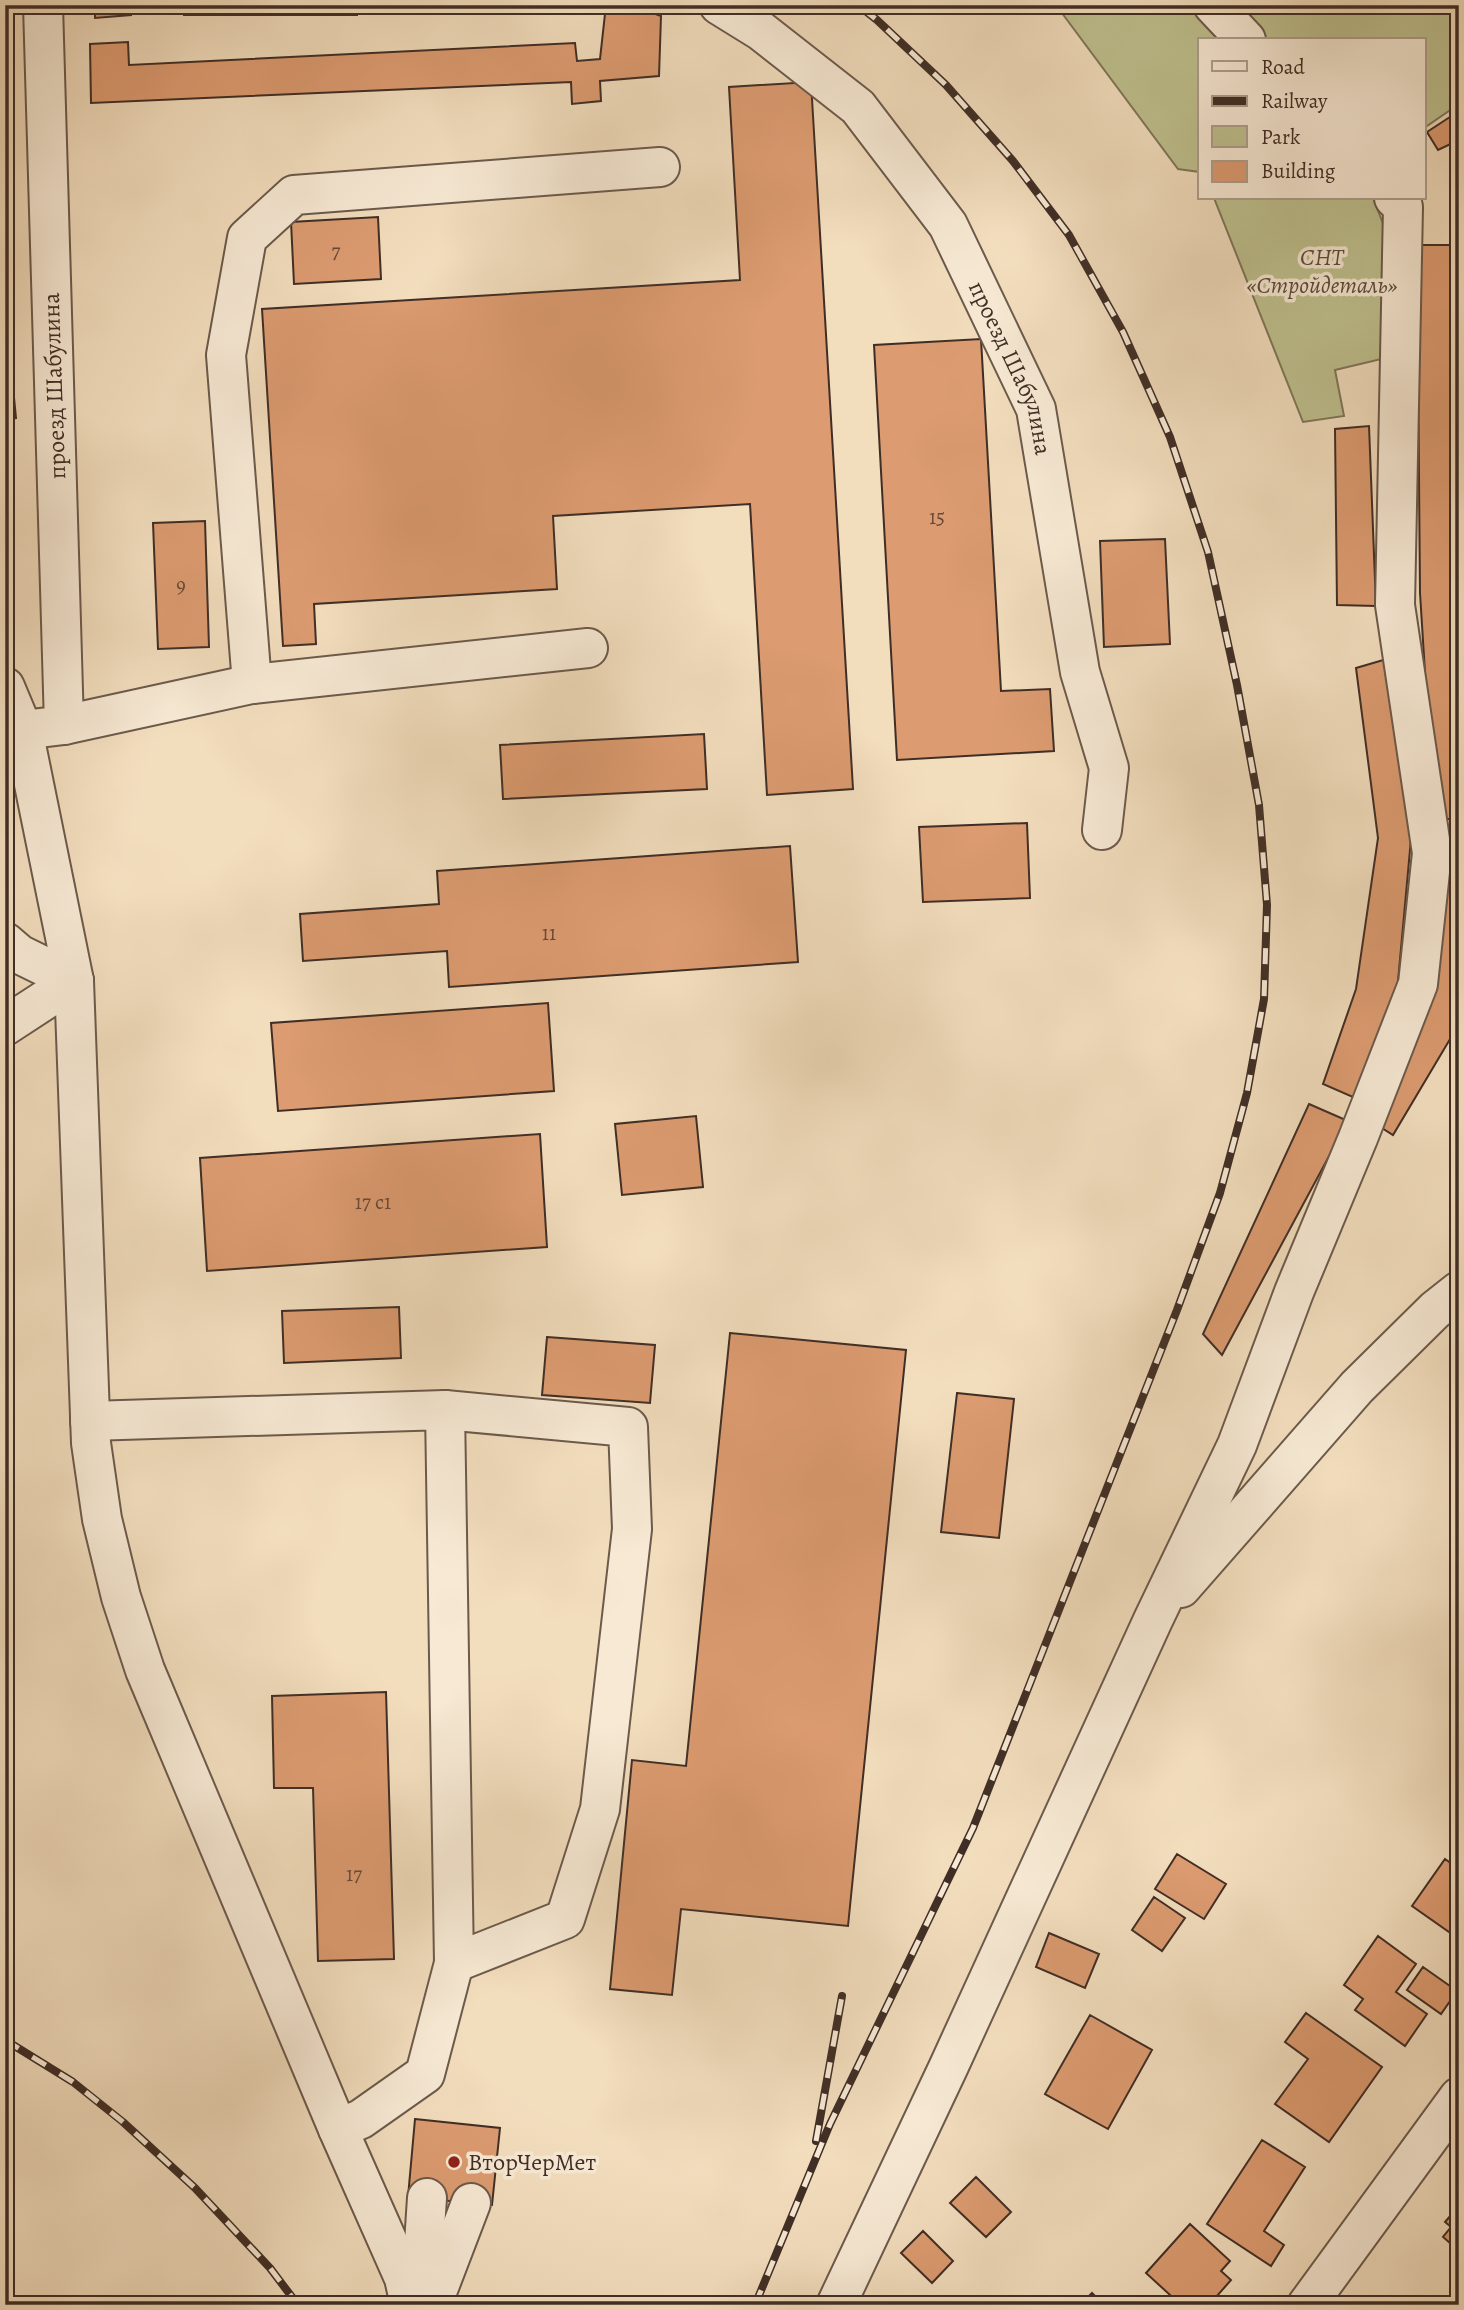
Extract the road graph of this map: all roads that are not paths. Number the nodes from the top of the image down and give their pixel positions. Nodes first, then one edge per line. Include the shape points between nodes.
1 (43, 5) edge
2 (719, 5) edge
3 (1213, 5) edge
4 (1244, 38) edge
5 (660, 167) dead end
6 (1396, 200) edge
7 (588, 648) dead end
8 (252, 684) junction
9 (5, 687) edge
10 (64, 725) junction
11 (23, 730) junction
12 (1102, 830) dead end
13 (5, 942) edge
14 (74, 981) junction
15 (5, 1026) edge
16 (1459, 1291) edge
17 (445, 1410) junction
18 (90, 1421) junction
19 (1153, 1620) junction
20 (454, 1963) junction
21 (1459, 2097) edge
22 (338, 2129) junction
23 (427, 2198) dead end
24 (471, 2203) dead end
25 (410, 2305) edge
26 (420, 2305) edge
27 (432, 2305) edge
28 (835, 2305) edge
29 (1307, 2305) edge

1 - 10 street, проезд Шабулина
2 - 12 street, проезд Шабулина via 761,31 858,107 948,225 1037,409 1080,672 1109,768
3 - 4 street
5 - 8 street via 294,195 247,239 226,355
6 - 19 street via 1403,208 1395,605 1432,853 1418,984 1237,1445
7 - 8 street
8 - 10 street
9 - 11 street
10 - 11 street
11 - 14 street
13 - 14 street via 19,954
14 - 15 street
14 - 18 street
16 - 19 street via 1357,1387
17 - 18 street
17 - 20 street
17 - 20 street via 628,1427 632,1529 600,1809 565,1919
18 - 22 street via 102,1519 145,1670
19 - 28 street
20 - 22 street via 425,2074 361,2119
21 - 29 street
22 - 25 street via 404,2278
23 - 26 street
24 - 27 street

